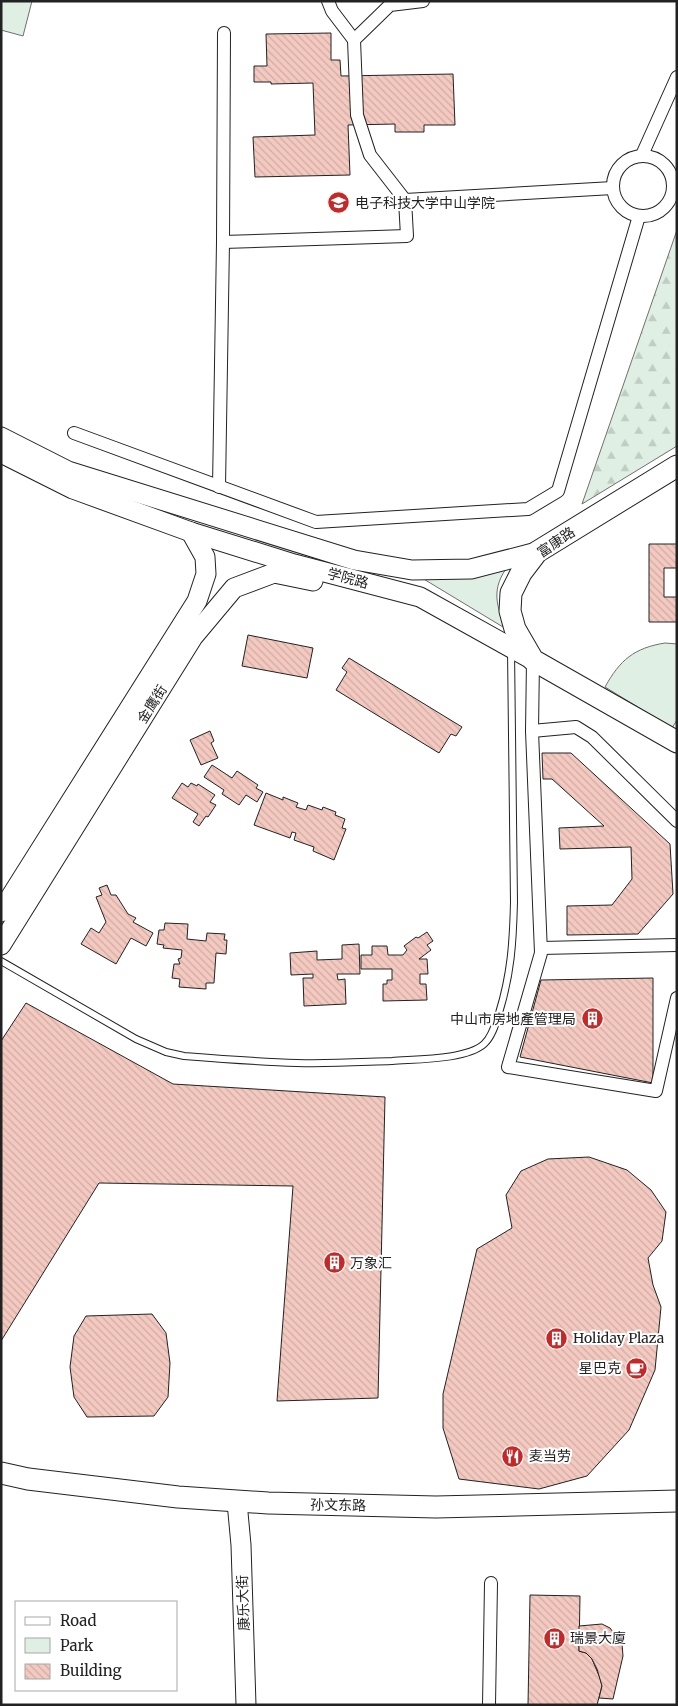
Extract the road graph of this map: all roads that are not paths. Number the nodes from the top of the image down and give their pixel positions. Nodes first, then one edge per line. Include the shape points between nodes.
1 (328, 1) edge
2 (423, 1) edge
3 (224, 33) dead end
4 (354, 40) junction
5 (677, 77) edge
6 (642, 155) junction
7 (613, 188) junction
8 (405, 200) junction
9 (672, 204) edge
10 (639, 216) junction
11 (223, 242) junction
12 (74, 433) dead end
13 (1, 437) edge
14 (1, 453) edge
15 (677, 466) edge
16 (219, 487) junction
17 (191, 532) junction
18 (537, 552) junction
19 (372, 585) junction
20 (510, 647) junction
21 (533, 660) junction
22 (532, 731) junction
23 (677, 742) edge
24 (677, 821) edge
25 (1, 912) edge
26 (1, 944) edge
27 (677, 945) edge
28 (541, 948) junction
29 (1, 961) edge
30 (677, 998) edge
31 (1, 1473) edge
32 (1, 1488) edge
33 (677, 1501) edge
34 (237, 1508) junction
35 (677, 1514) edge
36 (490, 1583) dead end
37 (246, 1705) edge
38 (490, 1705) edge

1 - 4 street
2 - 4 street via 390,5
3 - 11 street
4 - 8 street via 357,115 370,155
5 - 6 street
6 - 7 street via 624,162 614,178
6 - 9 street via 660,160 667,167 674,186
7 - 8 street
7 - 10 street via 621,207
8 - 11 street via 407,236
9 - 10 street via 654,214
10 - 16 street via 558,491 528,509 316,522
11 - 16 street
12 - 16 street
13 - 18 street, 学院路 via 68,471 354,560 412,570 471,569
14 - 17 street, 学院路 via 73,489
15 - 18 main road, 富康路
17 - 19 street, 学院路
17 - 25 street, 金鹰街 via 205,557 206,574 196,601
18 - 21 main road, 富康路 via 511,593 510,611 515,629
19 - 20 street, 学院路 via 420,597
19 - 26 street, 金鹰街 via 332,585 274,573 234,588 193,637
20 - 21 street, 学院路
20 - 29 lane via 512,960 496,1022 485,1043 474,1050 454,1056 297,1063 184,1056 136,1039
21 - 22 street
21 - 23 main road, 学院路
22 - 24 street via 576,727 592,737
22 - 28 street
27 - 28 street
28 - 30 street via 508,1067 656,1091
31 - 34 main road, 孙文东路 via 187,1498
32 - 34 main road, 孙文东路 via 29,1494
33 - 34 main road, 孙文东路
34 - 35 main road, 孙文东路 via 264,1516 422,1518
34 - 37 street, 康乐大街
36 - 38 street

